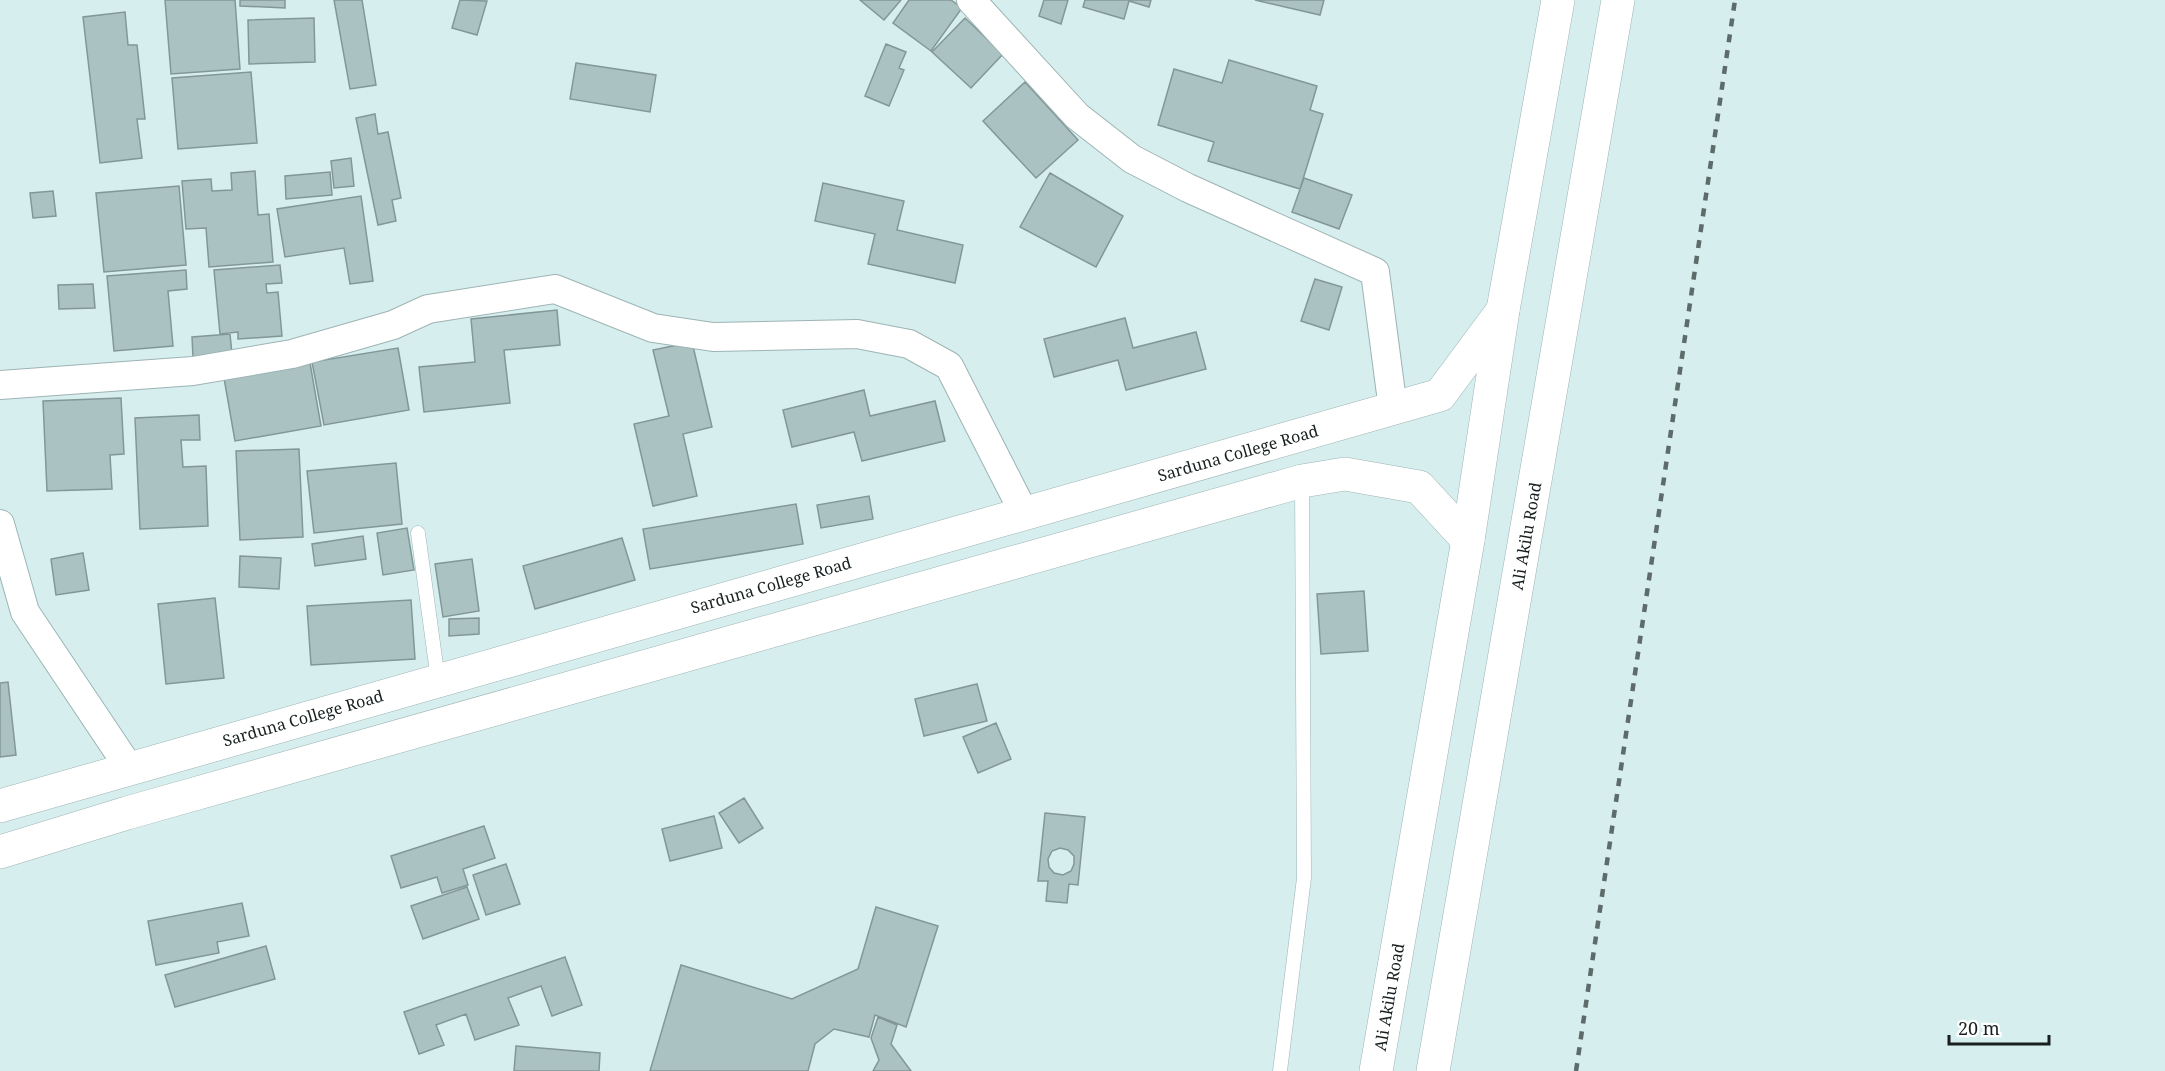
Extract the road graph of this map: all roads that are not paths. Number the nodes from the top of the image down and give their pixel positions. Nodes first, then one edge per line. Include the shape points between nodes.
1 (971, 0) edge
2 (1558, 0) edge
3 (1618, 0) edge
4 (1503, 310) junction
5 (0, 385) edge
6 (1393, 409) junction
7 (1302, 481) junction
8 (1024, 513) junction
9 (0, 524) edge
10 (418, 533) dead end
11 (1468, 540) junction
12 (438, 680) junction
13 (130, 769) junction
14 (0, 806) edge
15 (0, 852) edge
16 (1280, 1071) edge
17 (1376, 1071) edge
18 (1433, 1071) edge

1 - 6 street via 1077,116 1132,159 1375,272
2 - 4 street, Ali Akilu Road
3 - 18 street, Ali Akilu Road
4 - 6 street, Sarduna College Road via 1440,395
4 - 11 street, Ali Akilu Road
5 - 8 street via 204,369 292,354 393,325 428,309 555,289 653,328 713,337 857,334 909,344 949,366
6 - 8 street, Sarduna College Road
7 - 11 street via 1345,474 1419,487
7 - 15 street via 150,806
7 - 16 lane via 1304,878
8 - 12 street, Sarduna College Road
9 - 13 street via 25,612
10 - 12 lane
11 - 17 street, Ali Akilu Road
12 - 13 street, Sarduna College Road
13 - 14 street, Sarduna College Road

